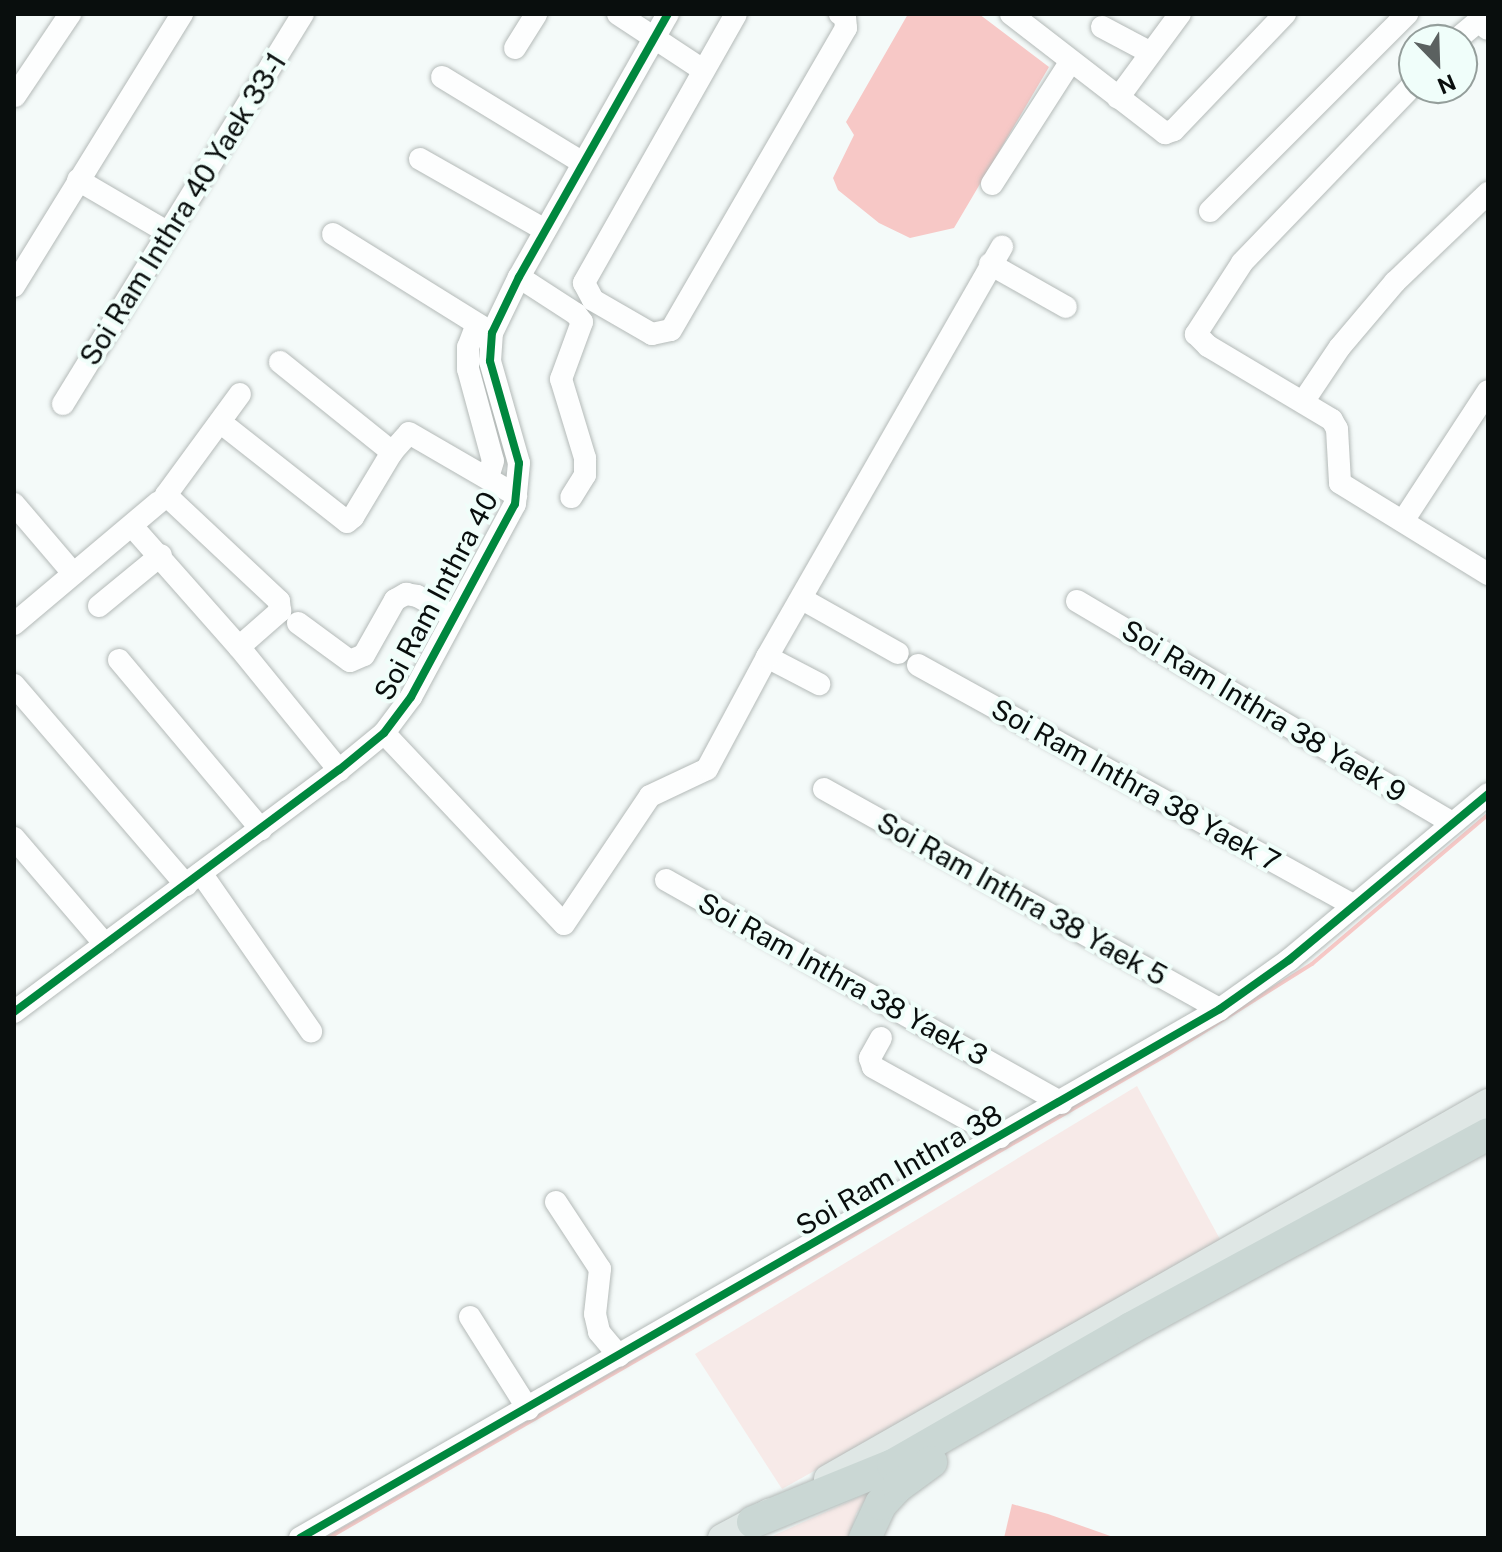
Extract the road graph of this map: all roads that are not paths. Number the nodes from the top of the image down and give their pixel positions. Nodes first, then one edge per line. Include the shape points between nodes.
1 (70, 14) edge
2 (182, 14) edge
3 (303, 14) edge
4 (536, 14) edge
5 (618, 14) edge
6 (668, 14) edge
7 (736, 14) edge
8 (840, 14) edge
9 (1180, 14) edge
10 (1285, 14) edge
11 (1407, 14) edge
12 (1023, 17) edge
13 (1102, 27) dead end
14 (655, 37) junction
15 (515, 48) dead end
16 (1151, 53) junction
17 (1071, 61) junction
18 (703, 70) junction
19 (442, 77) dead end
20 (15, 96) edge
21 (1118, 98) junction
22 (1398, 101) edge
23 (420, 159) dead end
24 (583, 163) junction
25 (78, 180) junction
26 (992, 184) dead end
27 (1488, 193) edge
28 (1210, 211) dead end
29 (545, 230) junction
30 (167, 232) junction
31 (333, 234) dead end
32 (519, 277) junction
33 (14, 286) edge
34 (1066, 307) dead end
35 (484, 328) junction
36 (280, 362) dead end
37 (1488, 391) edge
38 (240, 394) dead end
39 (1303, 402) junction
40 (63, 404) dead end
41 (229, 429) dead end
42 (392, 452) junction
43 (488, 477) junction
44 (516, 495) junction
45 (571, 497) dead end
46 (159, 502) dead end
47 (14, 504) edge
48 (1403, 521) junction
49 (139, 534) dead end
50 (161, 555) junction
51 (73, 573) junction
52 (1488, 574) edge
53 (802, 599) junction
54 (1077, 601) dead end
55 (99, 606) dead end
56 (453, 616) junction
57 (298, 623) dead end
58 (14, 624) edge
59 (239, 647) junction
60 (898, 653) dead end
61 (767, 657) junction
62 (119, 660) dead end
63 (918, 665) dead end
64 (819, 684) dead end
65 (14, 685) edge
66 (384, 733) junction
67 (339, 770) junction
68 (824, 789) dead end
69 (1488, 794) edge
70 (1452, 823) junction
71 (261, 829) junction
72 (14, 838) edge
73 (193, 879) junction
74 (666, 880) dead end
75 (1354, 906) junction
76 (105, 944) junction
77 (17, 1004) edge
78 (1220, 1009) junction
79 (311, 1031) dead end
80 (881, 1038) dead end
81 (1061, 1103) junction
82 (1488, 1103) edge
83 (1488, 1134) edge
84 (1000, 1137) junction
85 (1488, 1150) edge
86 (556, 1202) dead end
87 (470, 1317) dead end
88 (1123, 1322) junction
89 (619, 1356) junction
90 (528, 1409) junction
91 (753, 1522) joint
92 (300, 1538) edge
93 (722, 1538) edge
94 (865, 1538) edge

1 - 20 street
2 - 25 street
3 - 30 street, Soi Ram Inthra 40 Yaek 33-1
4 - 15 street
5 - 14 street
6 - 14 street, Soi Ram Inthra 40
7 - 18 street
8 - 18 street via 846,28 671,330 652,334 593,300 584,283
9 - 16 street
10 - 21 street via 1174,130 1165,133
11 - 28 street
12 - 17 street
13 - 16 street
14 - 18 street
14 - 24 street, Soi Ram Inthra 40
16 - 21 street
17 - 21 street
17 - 26 street
19 - 24 street
22 - 39 street via 1242,263 1196,334
23 - 29 street
24 - 29 street, Soi Ram Inthra 40
25 - 30 street
25 - 33 street
27 - 39 street via 1395,282 1340,347
29 - 32 street, Soi Ram Inthra 40
30 - 40 street, Soi Ram Inthra 40 Yaek 33-1
31 - 35 street
32 - 35 street, Soi Ram Inthra 40
32 - 45 street via 582,322 561,379 585,458 585,475
34 - 53 street via 996,255
35 - 43 street via 468,347 468,369 493,461
35 - 44 street, Soi Ram Inthra 40 via 519,463
36 - 42 street
37 - 48 street
38 - 59 street via 166,495 279,601 280,611
39 - 48 street via 1337,429 1340,483
41 - 42 street via 347,522
42 - 43 street via 409,433
43 - 44 street
44 - 56 street, Soi Ram Inthra 40
46 - 51 street
47 - 51 street
48 - 52 street
49 - 50 street
50 - 55 street
50 - 59 street
51 - 58 street
53 - 60 street
53 - 61 street
54 - 70 street, Soi Ram Inthra 38 Yaek 9
56 - 57 street via 406,594 395,600 364,655 350,661
56 - 66 street, Soi Ram Inthra 40 via 411,697
59 - 67 street
61 - 64 street
61 - 66 street via 707,769 650,796 564,924
62 - 71 street
63 - 75 street, Soi Ram Inthra 38 Yaek 7
65 - 73 street
66 - 67 street, Soi Ram Inthra 40
67 - 71 street, Soi Ram Inthra 40
68 - 78 street, Soi Ram Inthra 38 Yaek 5
69 - 70 street, Soi Ram Inthra 38
70 - 75 street, Soi Ram Inthra 38
71 - 73 street, Soi Ram Inthra 40
72 - 76 street
73 - 76 street, Soi Ram Inthra 40
73 - 79 street
74 - 81 street, Soi Ram Inthra 38 Yaek 3
75 - 78 street, Soi Ram Inthra 38
76 - 77 street, Soi Ram Inthra 40
78 - 81 street, Soi Ram Inthra 38
80 - 84 street via 870,1058 873,1067
81 - 84 street, Soi Ram Inthra 38
82 - 88 main road
83 - 88 highway
84 - 89 street, Soi Ram Inthra 38
85 - 94 highway via 918,1470 881,1504
86 - 89 street via 600,1269 595,1314 599,1332
87 - 90 street
88 - 91 highway via 893,1465
89 - 90 street, Soi Ram Inthra 38
90 - 92 street, Soi Ram Inthra 38
91 - 93 main road

